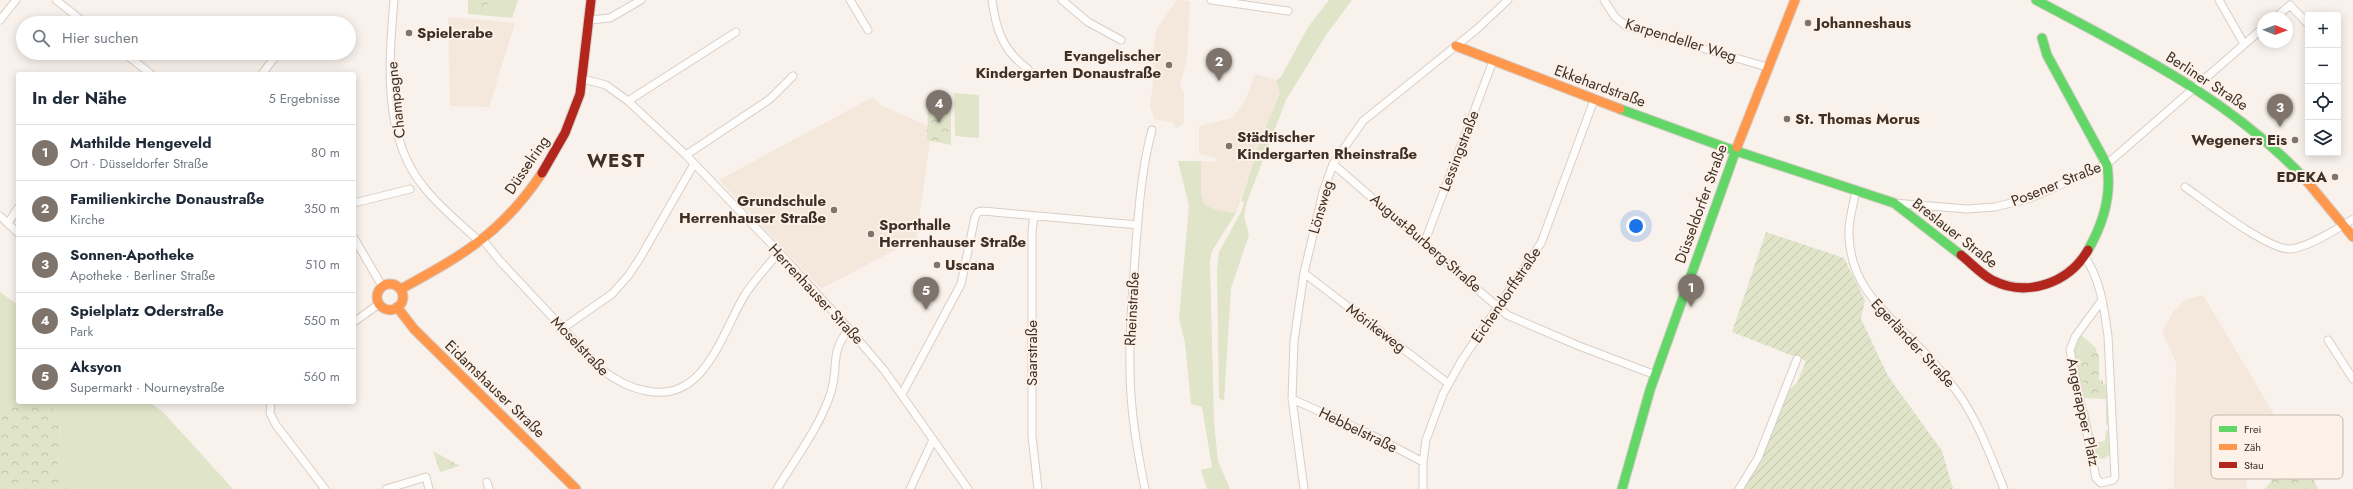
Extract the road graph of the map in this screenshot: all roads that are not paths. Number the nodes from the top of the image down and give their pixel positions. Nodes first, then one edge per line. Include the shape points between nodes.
1 (16, 0) edge
2 (56, 0) edge
3 (394, 0) edge
4 (591, 0) edge
5 (641, 0) edge
6 (850, 0) edge
7 (992, 0) edge
8 (1062, 0) edge
9 (1210, 0) edge
10 (1508, 0) edge
11 (1604, 0) edge
12 (1795, 0) edge
13 (2036, 0) edge
14 (2219, 0) edge
15 (1288, 11) dead end
16 (2281, 12) edge
17 (76, 16) edge
18 (0, 20) edge
19 (589, 20) junction
20 (2305, 21) edge
21 (868, 30) dead end
22 (736, 32) dead end
23 (2257, 33) edge
24 (2042, 38) dead end
25 (1121, 40) dead end
26 (2244, 44) junction
27 (1456, 46) junction
28 (133, 60) edge
29 (273, 60) edge
30 (1494, 61) junction
31 (1767, 67) junction
32 (1028, 69) dead end
33 (148, 72) edge
34 (264, 72) edge
35 (793, 76) dead end
36 (583, 79) junction
37 (2194, 87) junction
38 (1594, 100) junction
39 (628, 101) junction
40 (1152, 130) dead end
41 (1735, 151) junction
42 (686, 156) junction
43 (694, 164) junction
44 (1333, 164) junction
45 (2107, 164) junction
46 (2185, 187) dead end
47 (410, 189) dead end
48 (1856, 191) junction
49 (356, 202) edge
50 (1894, 203) junction
51 (16, 211) edge
52 (0, 216) edge
53 (1034, 216) junction
54 (2353, 219) edge
55 (8, 223) junction
56 (1138, 225) junction
57 (2344, 225) junction
58 (16, 231) edge
59 (2353, 237) edge
60 (356, 241) edge
61 (481, 241) junction
62 (1425, 241) junction
63 (779, 252) junction
64 (2085, 257) junction
65 (1304, 273) junction
66 (382, 286) junction
67 (401, 289) junction
68 (2102, 300) junction
69 (379, 304) junction
70 (1497, 306) junction
71 (397, 307) junction
72 (356, 321) edge
73 (563, 328) junction
74 (849, 329) junction
75 (2328, 340) dead end
76 (1797, 359) dead end
77 (1653, 374) junction
78 (2353, 379) edge
79 (1448, 384) junction
80 (902, 394) junction
81 (1292, 399) junction
82 (271, 404) edge
83 (933, 440) junction
84 (1423, 462) junction
85 (325, 489) edge
86 (386, 489) edge
87 (429, 489) edge
88 (576, 489) edge
89 (777, 489) edge
90 (910, 489) edge
91 (968, 489) edge
92 (1038, 489) edge
93 (1145, 489) edge
94 (1304, 489) edge
95 (1423, 489) edge
96 (1622, 489) edge
97 (1739, 489) edge
98 (2004, 489) edge

1 - 18 street
2 - 17 street
3 - 61 street, Champagne via 392,86 402,149 422,186
4 - 19 street, Düsselring
5 - 19 street via 610,18
6 - 21 street
7 - 32 street via 995,25 1003,41 1017,61
8 - 25 street via 1102,32
9 - 15 street
10 - 27 street, Lönsweg via 1493,16
11 - 31 street, Karpendeller Weg via 1614,17 1626,26
12 - 31 street, Düsseldorfer Straße
13 - 37 street, Berliner Straße
14 - 26 street
16 - 20 street via 2290,4
19 - 36 street, Düsselring
22 - 39 street
23 - 26 street, Posener Straße
24 - 45 street, Breslauer Straße via 2047,55
26 - 37 street, Posener Straße
27 - 30 street, Ekkehardstraße
27 - 44 street, Lönsweg via 1363,121
28 - 33 street
29 - 34 street
30 - 38 street, Ekkehardstraße
30 - 62 street, Lessingstraße
31 - 41 street, Düsseldorfer Straße
35 - 42 street via 770,99
36 - 39 street, Herrenhauser Straße via 606,85
36 - 61 street, Düsselring via 572,118 551,158 513,211
37 - 45 street, Posener Straße
37 - 57 street, Berliner Straße via 2235,115 2272,146 2303,176
38 - 41 street, Ekkehardstraße
38 - 70 street, Eichendorffstraße via 1544,235
39 - 42 street, Herrenhauser Straße
40 - 56 street, Rheinstraße via 1147,150
41 - 48 street, Breslauer Straße
41 - 77 street, Düsseldorfer Straße
42 - 43 street, Herrenhauser Straße
43 - 63 street, Herrenhauser Straße
43 - 73 street via 628,276 612,294
44 - 62 street, August-Burberg-Straße
44 - 65 street, Lönsweg
45 - 50 street, Posener Straße via 2030,198 1995,207 1967,209
45 - 64 street, Breslauer Straße via 2107,202 2099,229
46 - 57 street via 2226,216 2284,249 2310,244
47 - 49 street
48 - 50 street, Breslauer Straße
48 - 98 street, Egerländer Straße via 1849,225 1851,253 1859,278 1876,305 1926,354 1958,393 1977,426
50 - 64 street, Breslauer Straße via 1992,280 2004,285 2024,288 2046,285 2063,276
51 - 55 street
52 - 55 street
53 - 56 street
53 - 80 street via 978,212 961,284
53 - 92 street, Saarstraße via 1032,436
54 - 57 street
55 - 58 street
56 - 93 street, Rheinstraße via 1131,309 1130,369 1134,434
57 - 59 street, Berliner Straße
60 - 66 street
61 - 67 street, Düsselring
61 - 73 street, Moselstraße
62 - 70 street, August-Burberg-Straße
63 - 73 street, Moselstraße via 746,294 702,372 691,383 680,388 656,393 620,382 601,369
63 - 74 street, Herrenhauser Straße
64 - 68 street, Angerapper Platz via 2095,275
65 - 79 street, Mörikeweg
65 - 81 street, Lönsweg via 1294,341
66 - 67 street via 393,284
66 - 69 street via 377,295
67 - 71 street via 403,297
68 - 68 street, Angerapper Platz via 2073,340 2070,350 2096,478 2101,483 2115,477 2108,336
69 - 71 street via 387,309
69 - 72 street
70 - 77 street, August-Burberg-Straße via 1507,315
70 - 79 street, Eichendorffstraße
71 - 88 street, Eidamshauser Straße via 414,328
74 - 80 street, Herrenhauser Straße
74 - 89 street via 836,350 830,394 820,418
75 - 78 street
76 - 97 street via 1758,458
77 - 96 street, Düsseldorfer Straße via 1633,439
79 - 84 street, Eichendorffstraße via 1426,440
80 - 83 street, Herrenhauser Straße
81 - 84 street, Hebbelstraße via 1370,434
81 - 94 street, Lönsweg
82 - 85 street via 270,413 276,425
83 - 90 street
83 - 91 street, Herrenhauser Straße
84 - 95 street, Eichendorffstraße
86 - 87 street via 426,477

